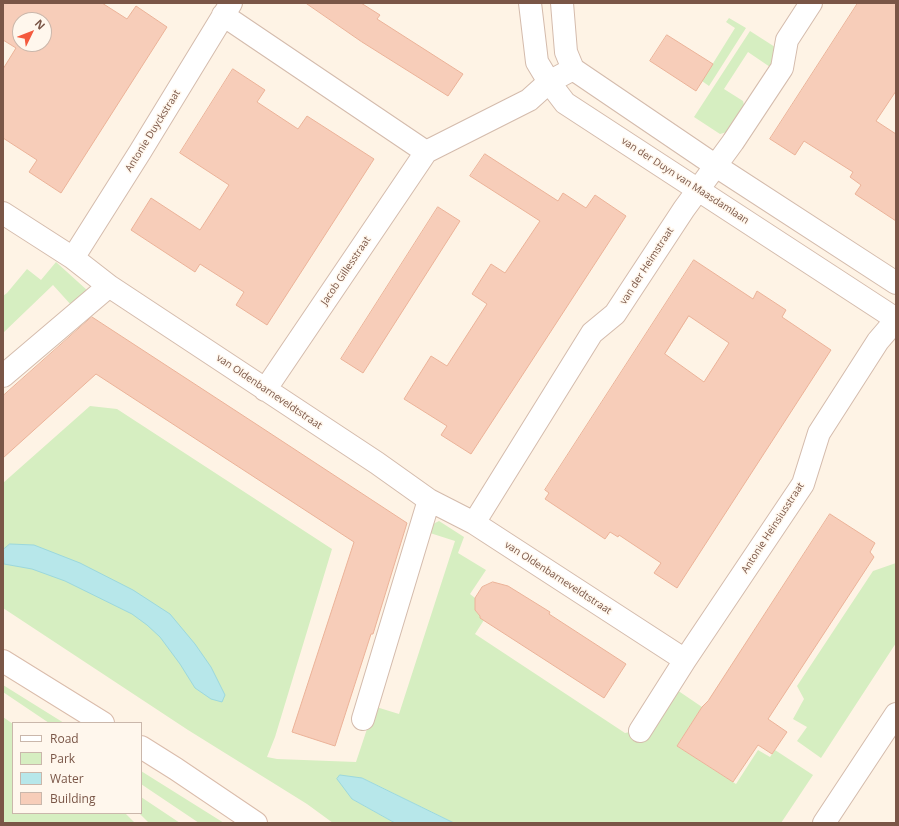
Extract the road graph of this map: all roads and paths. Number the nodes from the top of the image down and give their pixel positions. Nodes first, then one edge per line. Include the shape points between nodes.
1 (530, 3) edge
2 (562, 3) edge
3 (811, 3) edge
4 (227, 9) edge
5 (573, 69) junction
6 (549, 82) junction
7 (426, 152) junction
8 (716, 166) junction
9 (698, 190) junction
10 (3, 213) edge
11 (73, 258) junction
12 (896, 283) edge
13 (109, 286) junction
14 (896, 319) edge
15 (3, 376) edge
16 (265, 390) junction
17 (429, 500) junction
18 (474, 523) junction
19 (685, 660) junction
20 (3, 661) edge
21 (896, 714) edge
22 (363, 719) dead end
23 (101, 722) edge
24 (640, 731) dead end
25 (142, 748) edge
26 (256, 823) edge
27 (824, 823) edge

1 - 6 street, van der Duyn van Maasdamlaan via 537,62
2 - 5 street via 566,52
3 - 8 street, van der Heimstraat via 787,40 782,68
4 - 7 street
4 - 11 street, Antonie Duyckstraat
5 - 6 street, Jacob Gillesstraat
5 - 8 street
6 - 7 street, Jacob Gillesstraat via 529,100
6 - 9 street, van der Duyn van Maasdamlaan via 565,103
7 - 16 street, Jacob Gillesstraat
8 - 9 street, van der Heimstraat
8 - 12 street
9 - 14 street, van der Duyn van Maasdamlaan
9 - 18 street, van der Heimstraat via 615,314 592,333
10 - 11 street, van Oldenbarneveldtstraat
11 - 13 street, van Oldenbarneveldtstraat
13 - 15 street
13 - 16 street, van Oldenbarneveldtstraat
14 - 19 street, Antonie Heinsiusstraat via 878,341 819,433 803,484
16 - 17 street, van Oldenbarneveldtstraat
17 - 18 street, van Oldenbarneveldtstraat
17 - 22 street
18 - 19 street, van Oldenbarneveldtstraat
19 - 24 street, Antonie Heinsiusstraat
20 - 23 street
21 - 27 street
25 - 26 street

